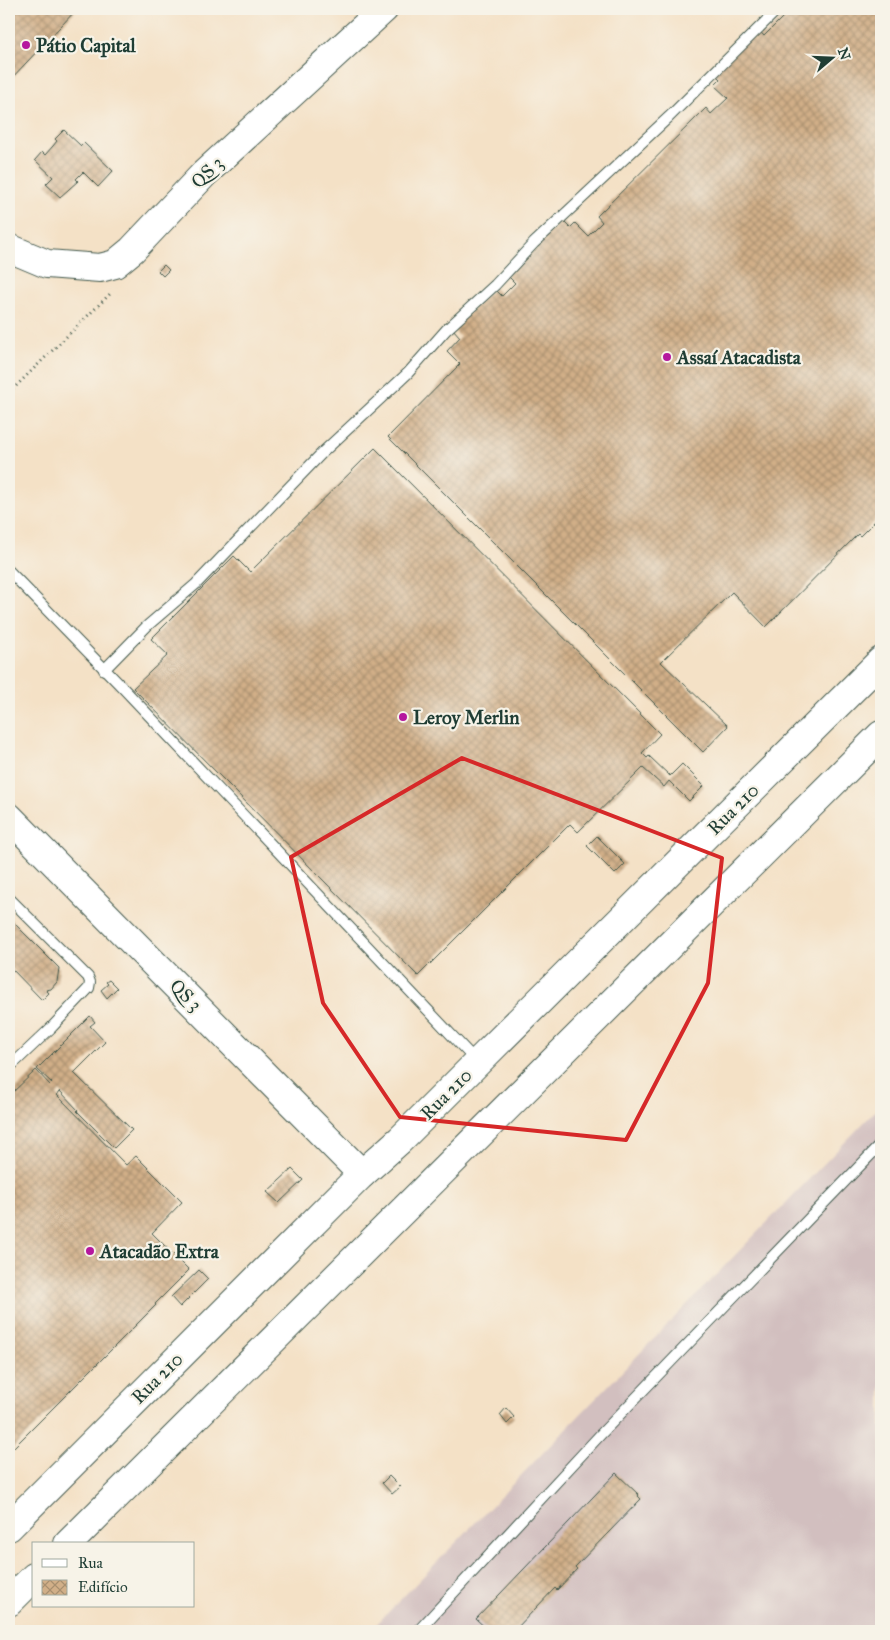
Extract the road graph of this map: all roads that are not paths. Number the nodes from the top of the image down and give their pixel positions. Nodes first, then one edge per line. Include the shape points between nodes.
1 (384, 9) edge
2 (778, 9) edge
3 (9, 248) edge
4 (9, 571) edge
5 (881, 661) edge
6 (104, 670) junction
7 (881, 734) edge
8 (9, 817) edge
9 (9, 898) edge
10 (478, 1063) junction
11 (9, 1066) edge
12 (881, 1144) edge
13 (362, 1174) junction
14 (9, 1526) edge
15 (70, 1542) edge
16 (32, 1580) edge
17 (9, 1602) edge
18 (418, 1631) edge

1 - 3 main road, QS 3 via 204,174 115,264 100,268 47,264
2 - 6 lane via 669,117 534,243 446,330 408,373 323,452 196,584 147,626
4 - 6 lane
5 - 10 main road, Rua 210
6 - 10 lane
7 - 15 main road
8 - 13 main road, QS 3
9 - 11 lane via 90,982 89,988 52,1027
10 - 13 main road, Rua 210
12 - 18 lane via 601,1434
13 - 14 main road, Rua 210
16 - 17 main road

